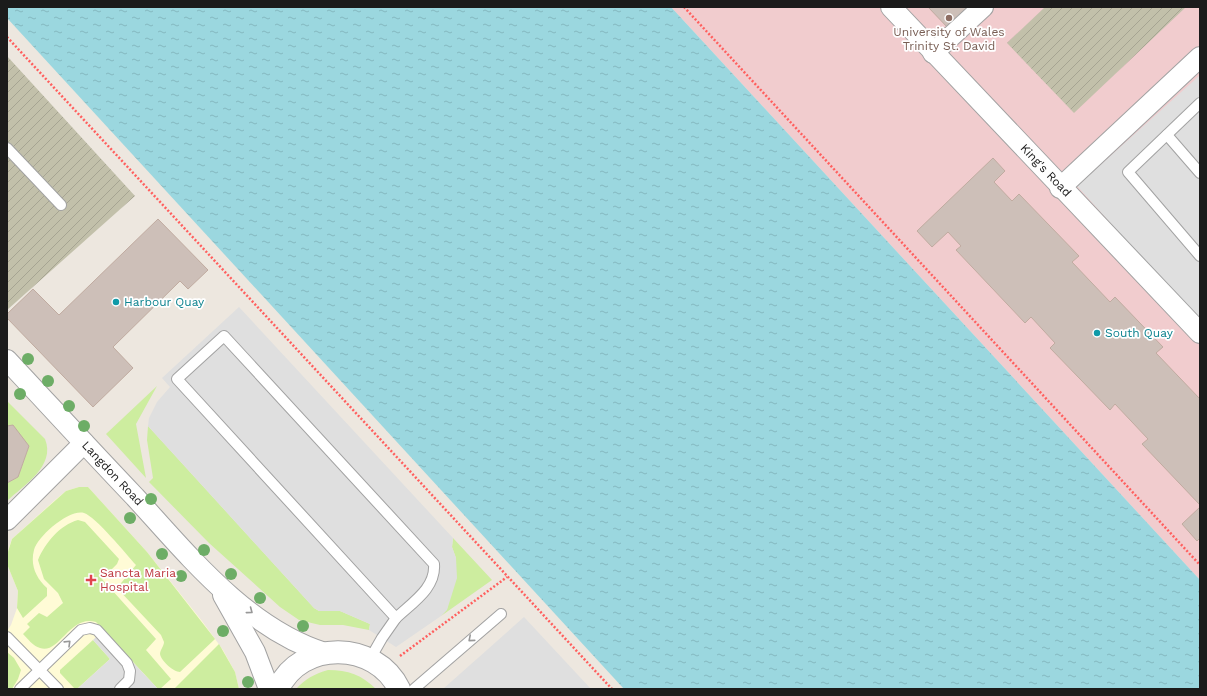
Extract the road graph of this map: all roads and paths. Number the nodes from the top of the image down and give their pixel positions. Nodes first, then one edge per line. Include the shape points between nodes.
1 (684, 7) edge
2 (891, 7) edge
3 (983, 7) edge
4 (7, 37) edge
5 (934, 53) junction
6 (1200, 57) edge
7 (1200, 103) edge
8 (1167, 135) junction
9 (7, 148) edge
10 (1200, 173) edge
11 (1060, 188) junction
12 (61, 205) dead end
13 (1200, 256) edge
14 (1200, 333) edge
15 (7, 360) edge
16 (84, 443) junction
17 (7, 520) edge
18 (1200, 564) edge
19 (507, 577) junction
20 (219, 588) junction
21 (501, 614) dead end
22 (396, 618) junction
23 (7, 637) edge
24 (325, 653) junction
25 (377, 664) junction
26 (40, 670) junction
27 (20, 689) edge
28 (58, 689) edge
29 (120, 689) edge
30 (268, 689) edge
31 (278, 689) edge
32 (399, 689) edge
33 (414, 689) edge
34 (612, 689) edge

1 - 18 path
2 - 5 street, King's Road
3 - 5 street
4 - 19 path
5 - 11 street, King's Road
6 - 11 street
7 - 8 lane
8 - 10 lane
8 - 13 lane via 1128,172
9 - 12 lane
11 - 14 street, King's Road
15 - 16 street, Langdon Road
16 - 17 street
16 - 20 street, Langdon Road
19 - 25 path
19 - 34 path
20 -> 24 street, Langdon Road via 276,630 303,646
20 - 30 street, Langdon Road via 255,652
21 -> 33 lane
22 - 22 lane via 177,379 224,336 434,564 430,586
22 - 25 lane
23 - 26 lane
24 - 25 street via 354,653
24 - 31 street via 307,659 292,669
25 - 32 street via 396,681
26 - 27 lane
26 - 28 lane
26 -> 29 lane via 81,630 90,628 97,630 127,664 130,680

